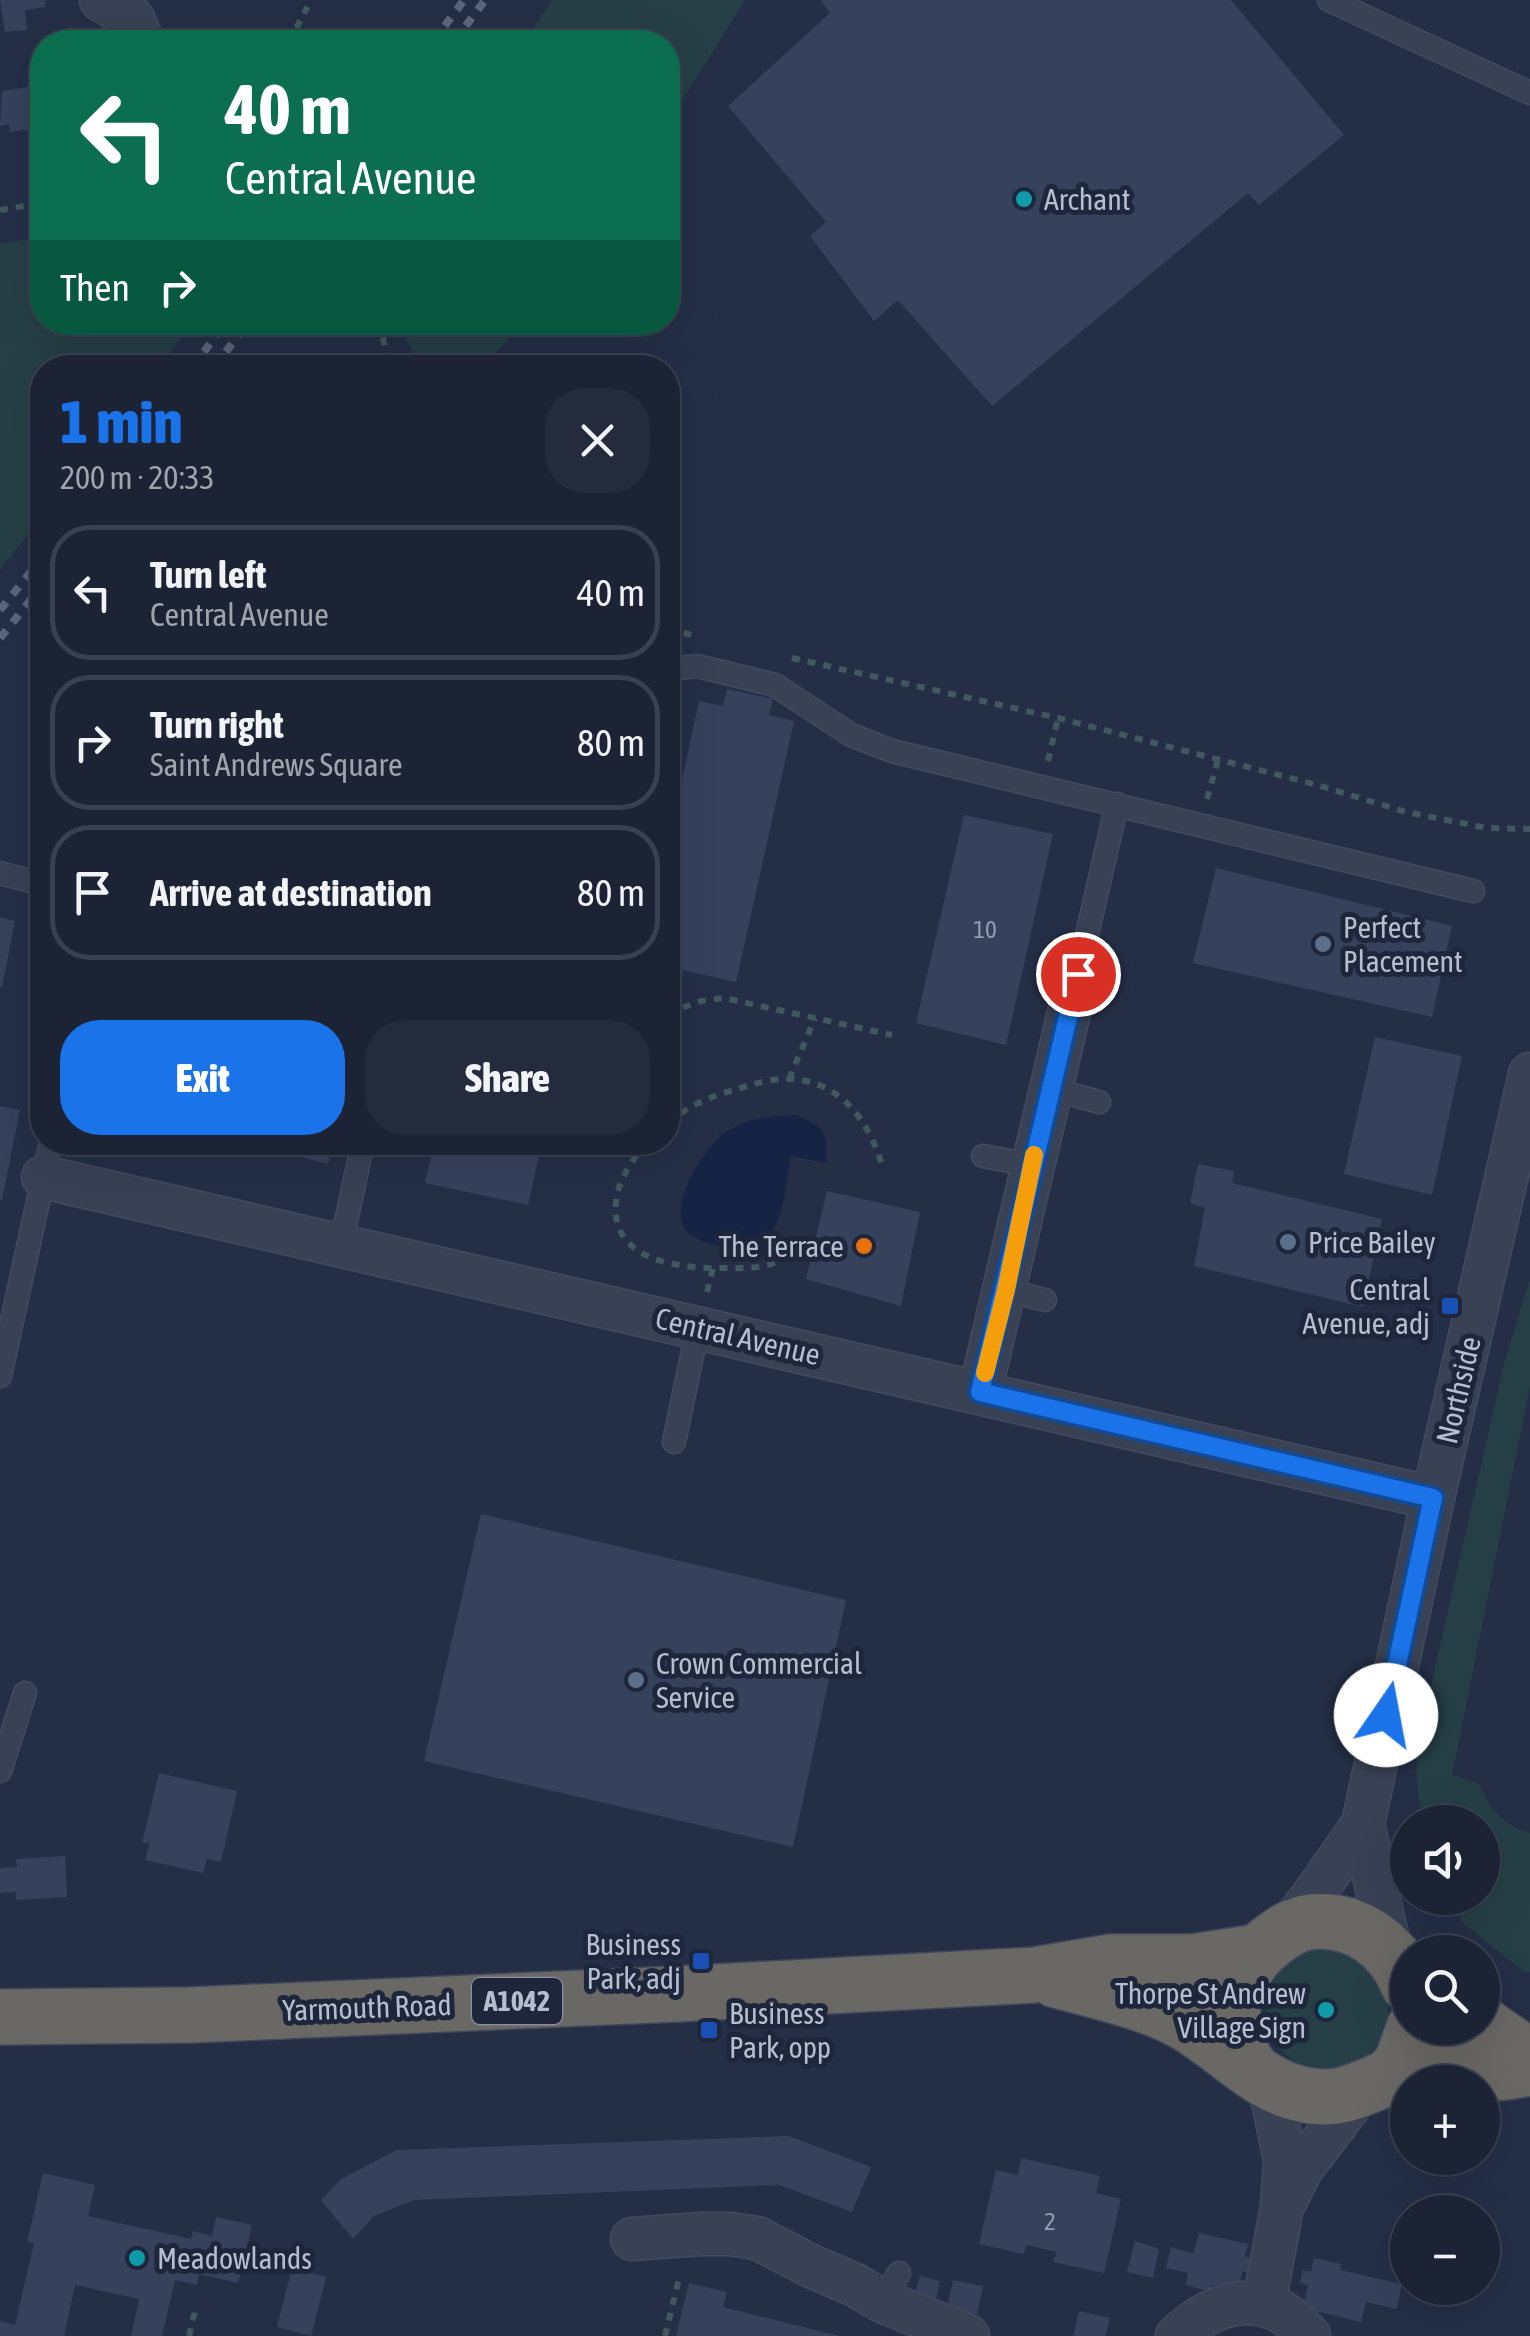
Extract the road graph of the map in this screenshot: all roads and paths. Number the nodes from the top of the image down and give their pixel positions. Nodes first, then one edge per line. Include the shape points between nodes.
1 (102, 0) edge
2 (311, 0) edge
3 (1329, 0) edge
4 (137, 30) edge
5 (296, 30) edge
6 (1530, 93) edge
7 (30, 205) edge
8 (0, 210) edge
9 (680, 632) edge
10 (703, 637) dead end
11 (775, 654) dead end
12 (680, 668) edge
13 (1058, 718) junction
14 (1218, 760) junction
15 (1042, 786) junction
16 (1118, 804) junction
17 (1200, 824) junction
18 (1530, 828) edge
19 (0, 873) edge
20 (30, 881) edge
21 (1473, 891) dead end
22 (1078, 974) joint
23 (680, 1007) edge
24 (815, 1018) junction
25 (892, 1035) dead end
26 (1530, 1074) edge
27 (789, 1078) junction
28 (1052, 1089) junction
29 (1099, 1102) dead end
30 (680, 1115) edge
31 (360, 1155) edge
32 (638, 1155) edge
33 (983, 1156) dead end
34 (47, 1160) edge
35 (1032, 1165) junction
36 (883, 1169) dead end
37 (342, 1245) junction
38 (780, 1260) dead end
39 (698, 1327) junction
40 (0, 1376) edge
41 (980, 1392) junction
42 (674, 1442) dead end
43 (1433, 1498) junction
44 (25, 1693) dead end
45 (0, 1771) edge
46 (1363, 1824) junction
47 (1390, 1935) edge
48 (1272, 1941) junction
49 (1390, 1955) edge
50 (1034, 1975) junction
51 (0, 2017) edge
52 (1500, 2037) edge
53 (1408, 2045) edge
54 (1530, 2058) edge
55 (1530, 2068) edge
56 (1260, 2075) junction
57 (1375, 2084) junction
58 (1282, 2208) junction
59 (683, 2236) junction
60 (632, 2239) dead end
61 (1264, 2304) junction
62 (195, 2312) dead end
63 (189, 2336) edge
64 (665, 2336) edge
65 (968, 2336) edge
66 (1178, 2336) edge
67 (1309, 2336) edge

1 - 4 street
2 - 5 path
3 - 6 lane
7 - 8 path
9 - 10 path
11 - 13 path
12 - 15 lane via 775,685 851,736 892,751
13 - 14 path
13 - 15 path
14 - 17 path
14 - 18 path via 1406,812 1487,828
15 - 16 lane
16 - 17 lane
16 - 22 lane
17 - 21 lane
19 - 20 lane
22 - 28 street
23 - 24 path via 724,998
24 - 25 path
24 - 27 path
26 - 43 street, Northside
27 - 30 path via 704,1100
27 - 36 path via 816,1084 862,1118
28 - 29 lane
28 - 35 street
31 - 37 lane
32 - 38 path via 618,1188 616,1210 622,1234 644,1256 698,1268 764,1268
33 - 35 lane
34 - 37 street, Central Avenue
34 - 40 lane
35 - 41 street via 1026,1295
37 - 39 street, Central Avenue
39 - 41 street, Central Avenue
39 - 42 lane
41 - 43 street, Central Avenue
43 - 46 street, Northside
44 - 45 lane
46 - 47 street, Northside
46 - 48 street, Northside
48 - 49 highway, Yarmouth Road / A1042 via 1309,1922 1333,1923 1377,1940
48 - 50 highway, Yarmouth Road / A1042 via 1192,1962 1110,1962
48 - 56 highway via 1244,1970 1232,2006 1238,2046
50 - 51 highway, Yarmouth Road / A1042 via 266,2012
50 - 56 highway, Yarmouth Road / A1042 via 1180,2020
52 - 54 highway
53 - 57 highway via 1402,2062
55 - 57 highway, Yarmouth Road / A1042 via 1429,2070
56 - 57 highway, Yarmouth Road / A1042 via 1291,2091 1334,2098
56 - 58 street via 1285,2160
57 - 58 street via 1302,2168
58 - 61 street
59 - 60 street
59 - 64 path
59 - 65 street via 757,2238 856,2286 891,2287
61 - 66 street via 1238,2302 1215,2310
61 - 67 street via 1290,2315
62 - 63 path

